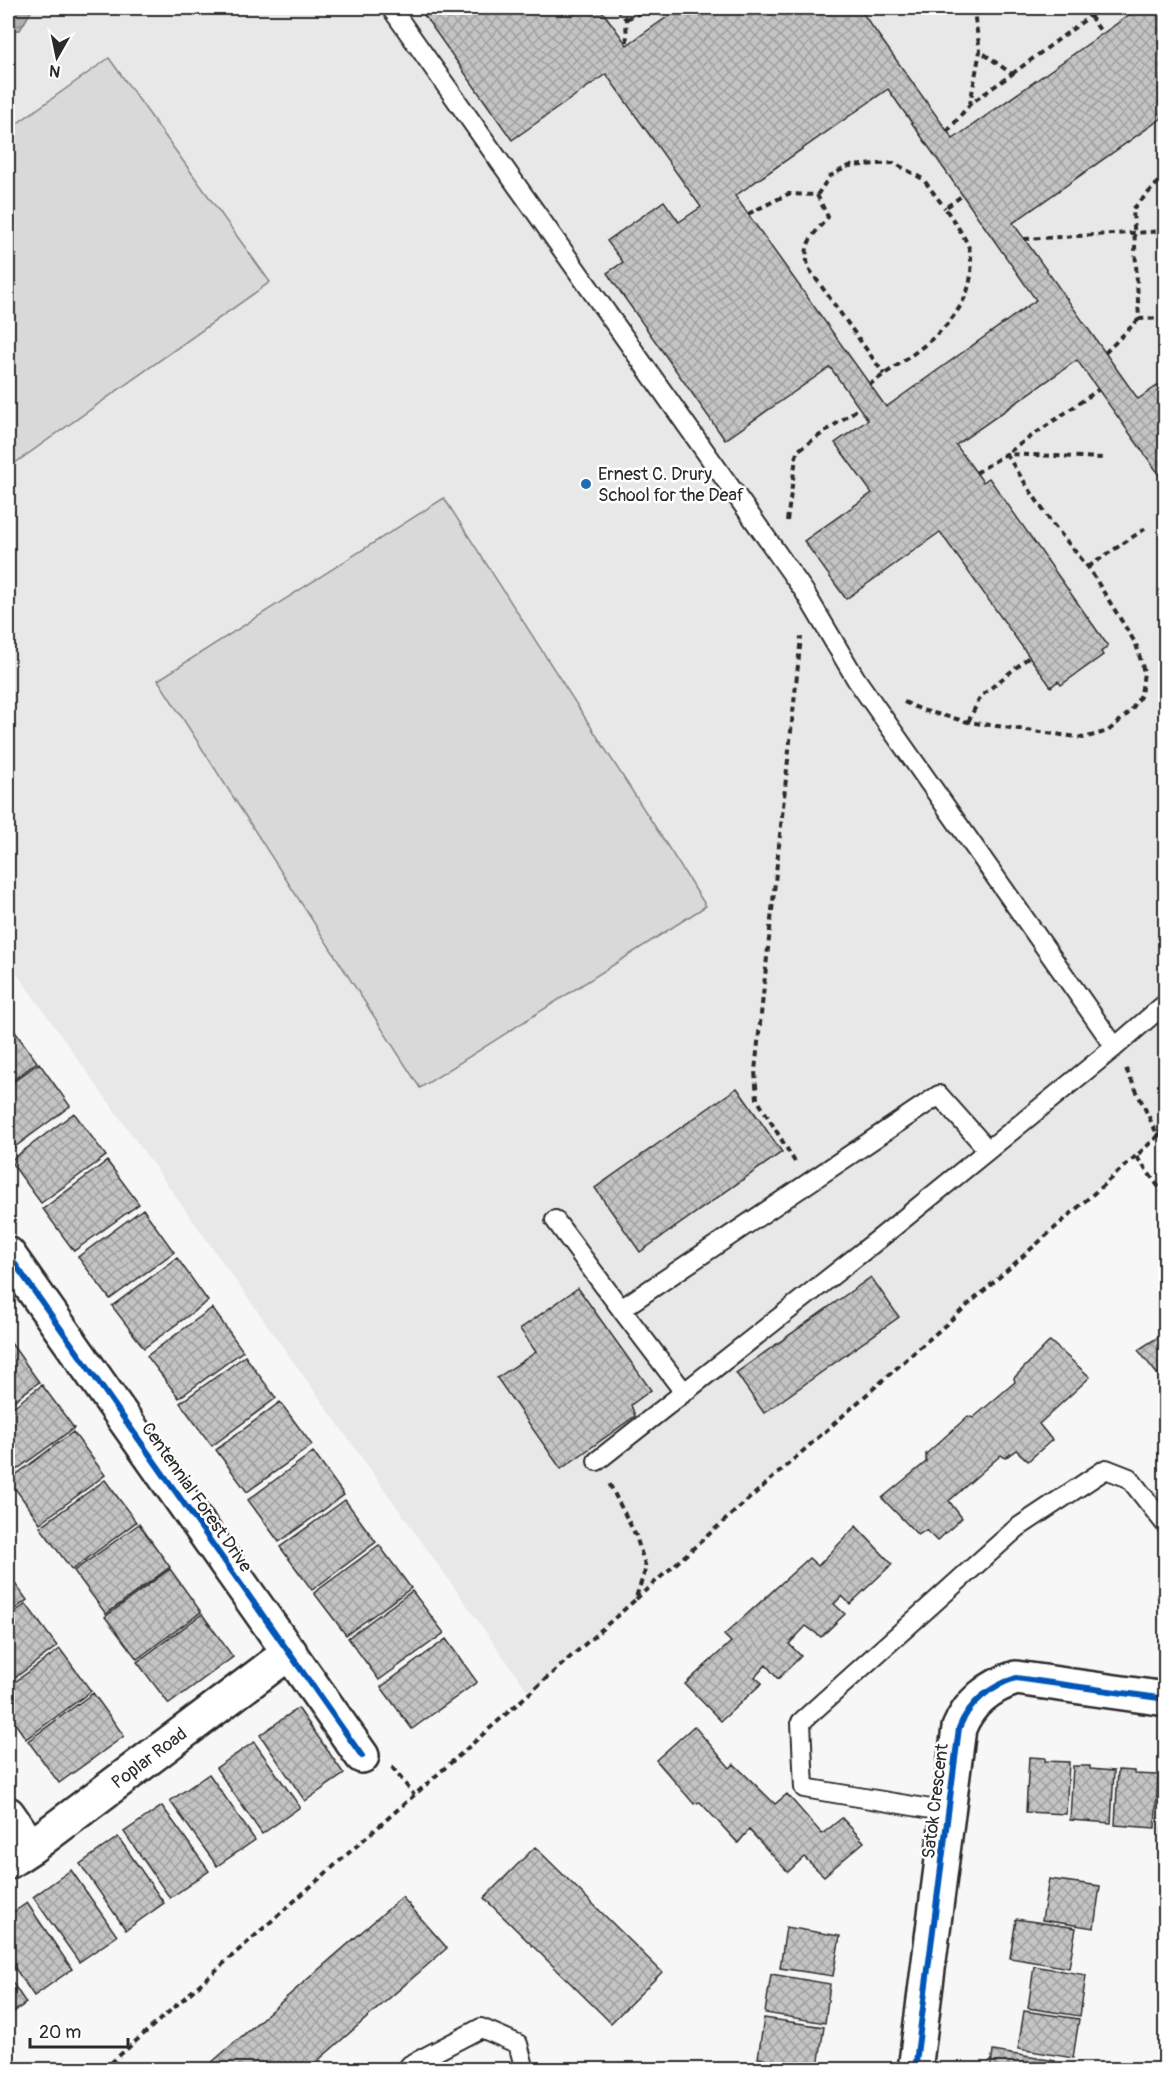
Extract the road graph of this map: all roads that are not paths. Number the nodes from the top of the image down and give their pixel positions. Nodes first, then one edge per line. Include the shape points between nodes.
1 (391, 8) edge
2 (1166, 1003) edge
3 (1115, 1047) junction
4 (988, 1150) junction
5 (555, 1220) dead end
6 (8, 1254) edge
7 (621, 1310) junction
8 (684, 1392) junction
9 (597, 1461) road end
10 (1166, 1525) edge
11 (290, 1652) junction
12 (1166, 1699) edge
13 (362, 1756) dead end
14 (949, 1812) junction
15 (8, 1814) edge
16 (19, 1855) edge
17 (406, 2070) edge
18 (525, 2070) edge
19 (915, 2070) edge

1 - 3 lane via 782,559 856,679
2 - 3 lane
3 - 4 lane
4 - 7 lane via 939,1095
4 - 8 lane
5 - 7 lane
6 - 11 street, Centennial Forest Drive
7 - 8 lane
8 - 9 lane
10 - 14 lane via 1129,1478 1106,1469 1017,1528 801,1722 804,1788
11 - 13 street, Centennial Forest Drive
11 - 16 street, Poplar Road
12 - 14 street, Satok Crescent via 1016,1678 1000,1683 964,1716 959,1728
14 - 19 street, Satok Crescent
15 - 16 street
17 - 18 lane via 481,2028 518,2044

